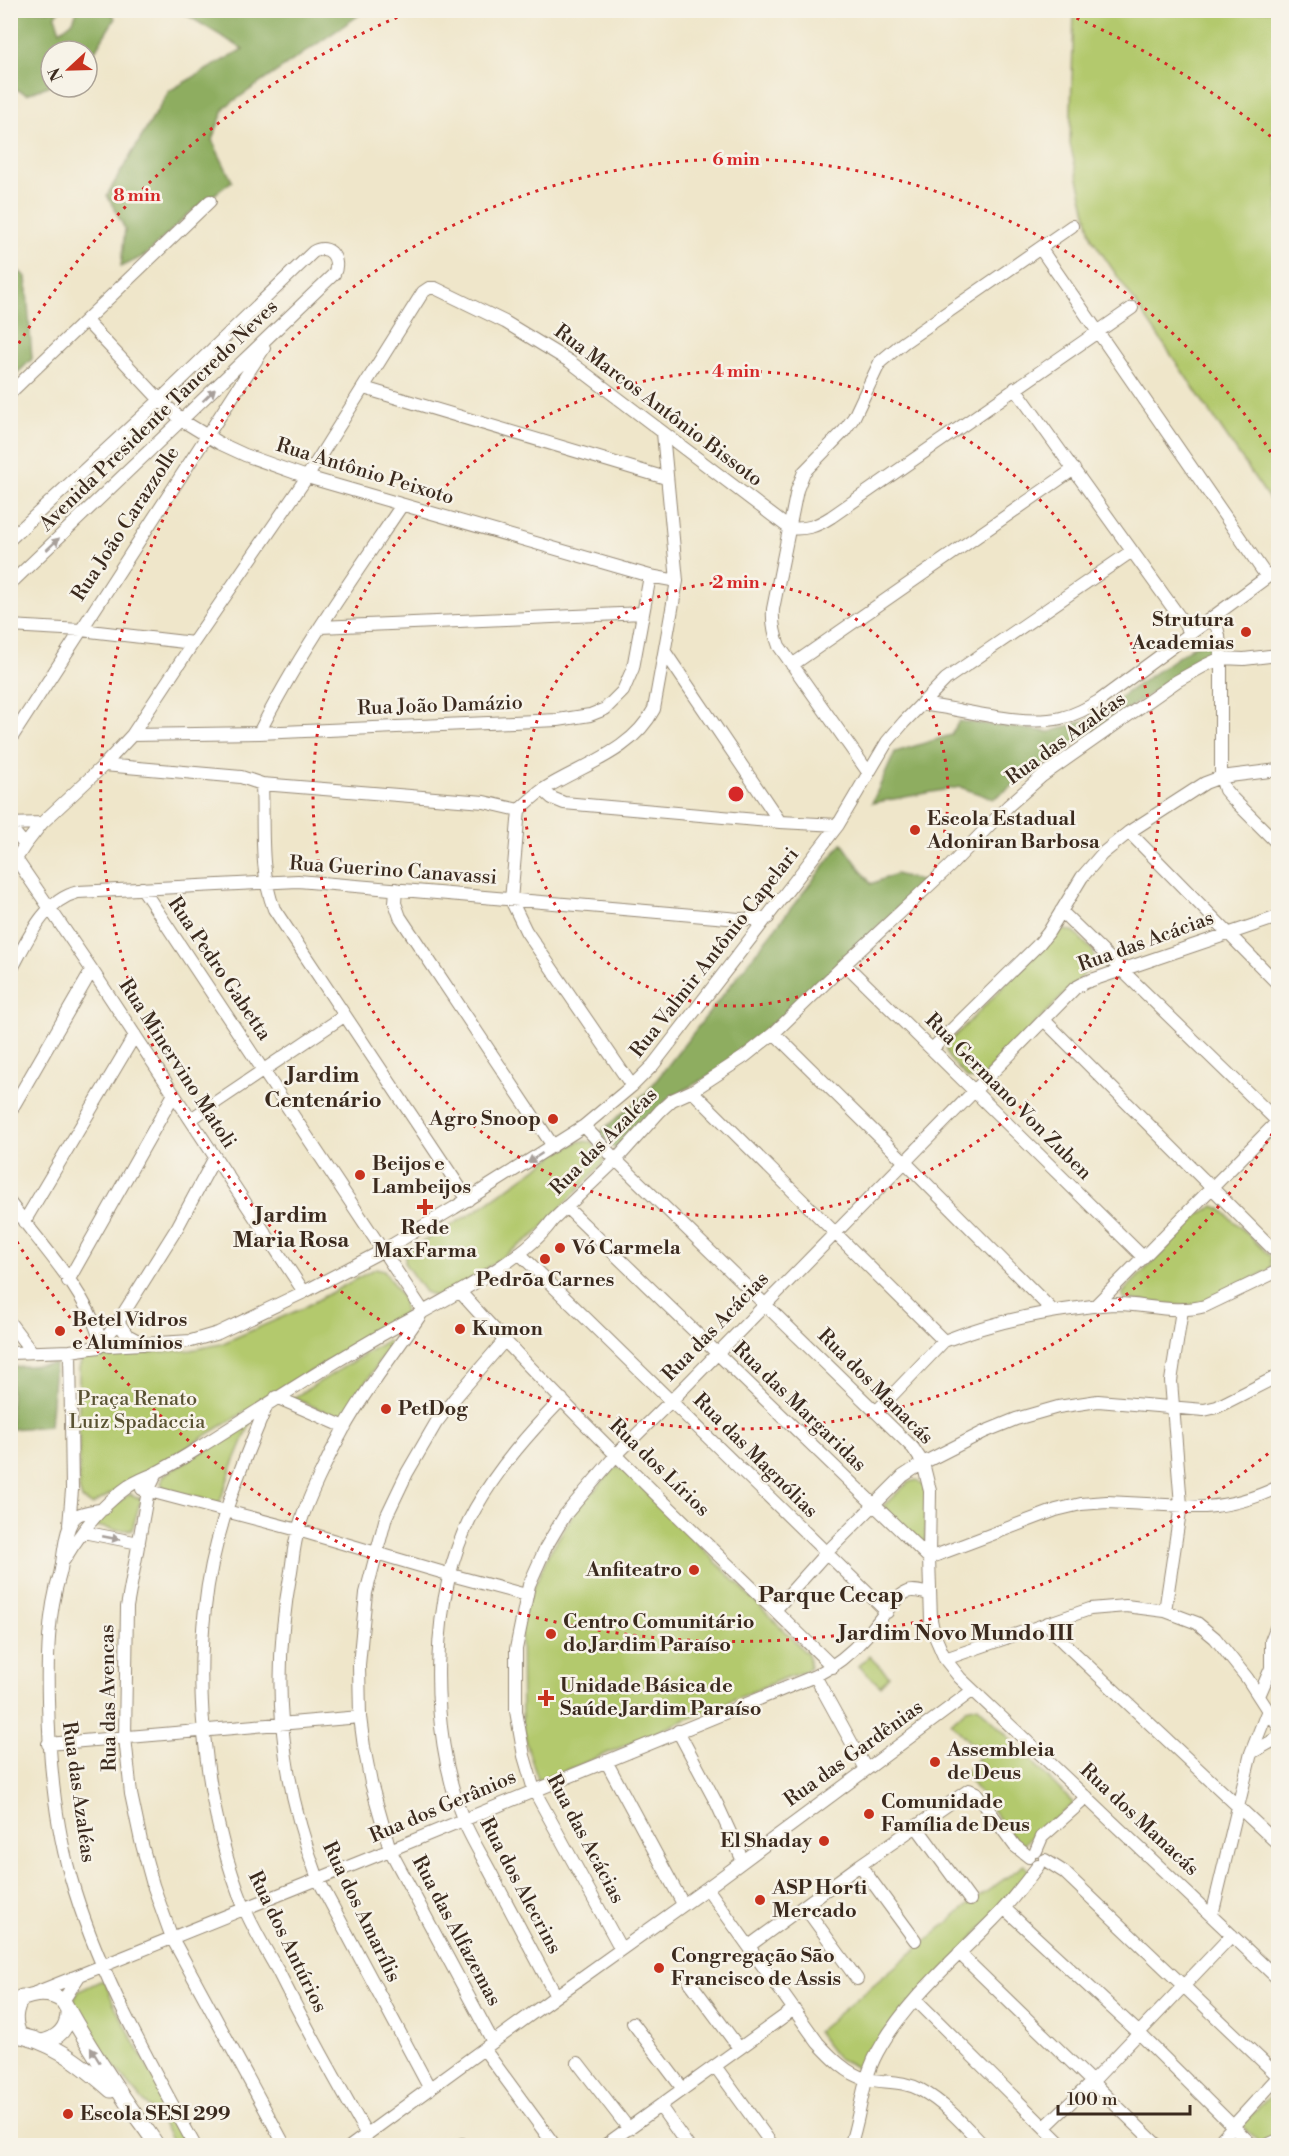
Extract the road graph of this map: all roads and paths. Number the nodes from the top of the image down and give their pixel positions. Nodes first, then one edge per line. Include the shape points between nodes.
1 (210, 201) dead end
2 (1072, 226) dead end
3 (1040, 248) junction
4 (1132, 308) dead end
5 (86, 321) junction
6 (276, 330) junction
7 (1097, 332) junction
8 (364, 388) junction
9 (1015, 388) junction
10 (10, 393) edge
11 (160, 400) junction
12 (183, 420) junction
13 (663, 433) junction
14 (207, 436) junction
15 (1074, 469) junction
16 (307, 477) junction
17 (666, 478) junction
18 (402, 505) junction
19 (789, 528) junction
20 (10, 539) edge
21 (1132, 550) junction
22 (1278, 569) edge
23 (651, 576) junction
24 (1267, 577) junction
25 (677, 581) junction
26 (10, 584) edge
27 (643, 612) junction
28 (1211, 620) junction
29 (10, 626) edge
30 (320, 627) junction
31 (81, 630) junction
32 (1191, 633) junction
33 (193, 643) junction
34 (665, 652) junction
35 (1278, 655) edge
36 (1221, 658) junction
37 (792, 665) junction
38 (921, 704) junction
39 (260, 733) junction
40 (132, 735) junction
41 (10, 740) edge
42 (104, 765) junction
43 (1278, 770) edge
44 (868, 772) junction
45 (1221, 777) junction
46 (262, 784) junction
47 (543, 790) junction
48 (519, 810) junction
49 (780, 822) junction
50 (42, 823) junction
51 (808, 824) junction
52 (10, 825) edge
53 (838, 825) junction
54 (1130, 832) junction
55 (25, 844) junction
56 (1278, 844) edge
57 (823, 845) junction
58 (13, 858) edge
59 (267, 882) junction
60 (142, 888) junction
61 (396, 889) junction
62 (511, 900) junction
63 (49, 907) junction
64 (1061, 910) junction
65 (1278, 917) edge
66 (768, 918) junction
67 (739, 919) junction
68 (1228, 934) junction
69 (749, 942) junction
70 (845, 964) junction
71 (1123, 969) junction
72 (92, 970) junction
73 (10, 972) edge
74 (1278, 984) edge
75 (344, 1017) junction
76 (1045, 1021) junction
77 (774, 1033) junction
78 (135, 1035) junction
79 (932, 1049) junction
80 (264, 1070) junction
81 (632, 1086) junction
82 (692, 1091) junction
83 (974, 1092) junction
84 (174, 1094) junction
85 (10, 1112) edge
86 (190, 1119) junction
87 (1278, 1121) edge
88 (584, 1126) junction
89 (553, 1146) junction
90 (215, 1156) junction
91 (616, 1160) junction
92 (905, 1162) junction
93 (1212, 1187) junction
94 (468, 1200) junction
95 (10, 1203) edge
96 (566, 1207) junction
97 (24, 1222) junction
98 (836, 1231) junction
99 (382, 1251) junction
100 (519, 1253) junction
101 (1278, 1254) edge
102 (1143, 1257) junction
103 (1278, 1270) edge
104 (68, 1281) junction
105 (304, 1292) junction
106 (460, 1293) junction
107 (765, 1305) junction
108 (1095, 1306) junction
109 (1182, 1310) junction
110 (423, 1311) junction
111 (1053, 1311) junction
112 (118, 1322) junction
113 (10, 1323) edge
114 (504, 1341) junction
115 (944, 1341) junction
116 (103, 1342) junction
117 (143, 1343) junction
118 (70, 1351) junction
119 (32, 1352) junction
120 (10, 1353) edge
121 (717, 1354) junction
122 (1278, 1376) edge
123 (562, 1399) junction
124 (272, 1400) junction
125 (671, 1401) junction
126 (1173, 1408) junction
127 (876, 1412) junction
128 (345, 1427) junction
129 (616, 1455) junction
130 (923, 1463) junction
131 (157, 1472) junction
132 (130, 1485) junction
133 (1278, 1487) edge
134 (148, 1491) junction
135 (1181, 1505) junction
136 (873, 1506) junction
137 (104, 1509) junction
138 (226, 1512) junction
139 (73, 1520) junction
140 (298, 1530) junction
141 (80, 1536) junction
142 (139, 1543) junction
143 (375, 1553) junction
144 (826, 1553) junction
145 (928, 1558) junction
146 (64, 1560) junction
147 (451, 1575) junction
148 (930, 1594) junction
149 (526, 1595) junction
150 (775, 1610) junction
151 (1165, 1611) junction
152 (886, 1612) junction
153 (1048, 1623) junction
154 (1278, 1623) edge
155 (945, 1659) junction
156 (833, 1667) junction
157 (1271, 1668) junction
158 (815, 1676) junction
159 (1247, 1678) junction
160 (972, 1691) junction
161 (1259, 1696) junction
162 (1268, 1710) junction
163 (360, 1717) junction
164 (281, 1725) junction
165 (1278, 1726) edge
166 (204, 1731) junction
167 (678, 1731) junction
168 (125, 1737) junction
169 (1278, 1738) edge
170 (48, 1744) junction
171 (1251, 1753) junction
172 (606, 1761) junction
173 (866, 1769) junction
174 (534, 1790) junction
175 (1086, 1797) junction
176 (1239, 1806) junction
177 (463, 1820) junction
178 (916, 1826) junction
179 (1278, 1844) edge
180 (390, 1850) junction
181 (1037, 1858) junction
182 (743, 1861) junction
183 (860, 1864) junction
184 (318, 1879) junction
185 (707, 1888) junction
186 (970, 1900) dead end
187 (683, 1904) junction
188 (804, 1906) junction
189 (245, 1908) junction
190 (1004, 1908) junction
191 (1212, 1915) junction
192 (1232, 1935) junction
193 (172, 1938) junction
194 (915, 1940) dead end
195 (749, 1946) junction
196 (621, 1949) junction
197 (959, 1953) junction
198 (102, 1965) junction
199 (80, 1976) junction
200 (857, 1979) dead end
201 (1278, 1979) edge
202 (690, 1982) dead end
203 (1184, 1985) junction
204 (556, 1996) junction
205 (916, 2000) junction
206 (16, 2001) edge
207 (65, 2005) junction
208 (794, 2009) junction
209 (633, 2023) dead end
210 (1138, 2032) junction
211 (15, 2035) edge
212 (42, 2042) junction
213 (488, 2046) junction
214 (739, 2049) junction
215 (578, 2062) dead end
216 (715, 2066) junction
217 (1278, 2076) edge
218 (866, 2079) junction
219 (1093, 2081) junction
220 (430, 2089) junction
221 (683, 2090) junction
222 (127, 2104) junction
223 (660, 2106) junction
224 (1233, 2126) junction
225 (1045, 2127) junction
226 (629, 2129) junction
227 (367, 2135) junction
228 (1278, 2140) edge
229 (1150, 2143) edge
230 (157, 2145) edge
231 (195, 2145) edge
232 (285, 2145) edge
233 (351, 2145) edge
234 (555, 2145) edge
235 (604, 2145) edge
236 (688, 2145) edge
237 (773, 2145) edge
238 (850, 2145) edge
239 (984, 2145) edge
240 (1064, 2145) edge
241 (1215, 2145) edge
242 (1253, 2145) edge
243 (1265, 2145) edge

1 - 5 street
2 - 3 street
3 - 7 street
3 - 19 street via 880,362 854,417 804,472
4 - 7 street
5 - 10 street
5 - 11 street, Rua Antônio Peixoto
6 - 11 street, Avenida Presidente Tancredo Neves via 334,274 337,261 326,249 313,252
12 -> 6 street, Avenida Presidente Tancredo Neves
6 - 14 street, Rua João Carazzolle
7 - 9 street
7 - 24 street
8 - 13 street, Rua Marcos Antônio Bissoto via 423,292 435,288 570,361
8 - 16 street
8 - 17 street
9 - 15 street
9 - 19 street via 831,517 804,530
11 - 12 street, Rua Antônio Peixoto
11 - 20 street, Avenida Presidente Tancredo Neves
12 - 14 street, Rua Antônio Peixoto
26 -> 12 street, Avenida Presidente Tancredo Neves
13 - 17 street
13 - 19 street, Rua Marcos Antônio Bissoto
14 - 16 street, Rua Antônio Peixoto via 245,455
14 - 31 street, Rua João Carazzolle
15 - 21 street
15 - 37 street
16 - 18 street, Rua Antônio Peixoto
16 - 33 street
17 - 25 street
18 - 23 street, Rua Antônio Peixoto
18 - 30 street
19 - 37 street via 772,624 779,646
21 - 32 street
21 - 38 street, Rua Valmir Antônio Capelari via 946,679
22 - 24 street
23 - 25 street, Rua Antônio Peixoto
23 - 27 street, Rua João Damázio
24 - 28 street
25 - 34 street
27 - 30 street
27 - 39 street, Rua João Damázio via 633,668 623,691 605,709 590,715 558,720
28 - 32 street
28 - 36 street via 1217,627
29 - 31 street
30 - 39 street
31 - 33 street
31 - 41 street, Rua João Carazzolle
32 - 38 street via 1099,701 1058,719 1024,720
33 - 40 street
34 - 47 street via 654,709 648,720 618,748
34 - 49 street
35 - 36 street, Rua das Azaléas
36 - 45 street
36 - 70 street, Rua das Azaléas via 1177,681 1042,776
37 - 44 street
38 - 44 street, Rua Valmir Antônio Capelari via 887,742
39 - 40 street, Rua João Damázio
40 - 42 street
42 - 46 street via 241,777
42 - 50 street
43 - 45 street
44 - 53 street, Rua Valmir Antônio Capelari
45 - 54 street via 1192,790
45 - 56 street via 1231,797
46 - 48 street via 483,802
46 - 59 street
47 - 48 street
47 - 49 street via 564,803
48 - 62 street
49 - 51 street
50 - 52 street
50 - 55 street
51 - 53 street
51 - 57 street
52 - 55 street
53 - 57 street, Rua Valmir Antônio Capelari
54 - 64 street via 1095,862
54 - 68 street
55 - 58 street
57 - 66 street, Rua Valmir Antônio Capelari
58 - 63 street, Rua Minervino Matoli
59 - 60 street, Rua Guerino Canavassi
59 - 61 street, Rua Guerino Canavassi
59 - 75 street via 274,909
60 - 63 street, Rua Guerino Canavassi via 78,892
60 - 80 street, Rua Pedro Gabetta
61 - 62 street, Rua Guerino Canavassi
61 - 89 street via 395,903 411,936
62 - 67 street, Rua Guerino Canavassi
62 - 81 street via 526,931
63 - 72 street, Rua Minervino Matoli
63 - 73 street
64 - 71 street
64 - 79 street via 1039,944
65 - 68 street, Rua das Acácias
66 - 67 street, Rua Guerino Canavassi
66 - 69 street, Rua Valmir Antônio Capelari
67 - 69 street
68 - 71 street, Rua das Acácias
68 - 74 street
69 - 81 street, Rua Valmir Antônio Capelari via 653,1065
70 - 77 street, Rua das Azaléas
70 - 79 street, Rua Germano Von Zuben
71 - 76 street, Rua das Acácias via 1081,985
71 - 87 street
72 - 78 street, Rua Minervino Matoli
72 - 85 street
75 - 80 street
75 - 94 street
76 - 83 street, Rua das Acácias
76 - 93 street
77 - 82 street, Rua das Azaléas
77 - 92 street
78 - 84 street, Rua Minervino Matoli
78 - 97 street
79 - 83 street, Rua Germano Von Zuben
80 - 86 street
80 - 99 street, Rua Pedro Gabetta
81 - 88 street, Rua Valmir Antônio Capelari
82 - 91 street, Rua das Azaléas via 672,1100
82 - 98 street
83 - 92 street, Rua das Acácias
83 - 102 street, Rua Germano Von Zuben
84 - 86 street, Rua Minervino Matoli
84 - 104 street
86 - 90 street, Rua Minervino Matoli
87 - 93 street
88 - 89 street, Rua Valmir Antônio Capelari
88 - 91 street, Rua dos Manacás
89 -> 94 street, Rua Valmir Antônio Capelari
90 - 105 street, Rua Minervino Matoli
90 - 112 street via 177,1228
91 - 96 street, Rua das Azaléas
91 - 107 street, Rua dos Manacás
92 - 98 street, Rua das Acácias
92 - 111 street
93 - 101 street
93 - 102 street
94 - 99 street, Rua Valmir Antônio Capelari
95 - 97 street
96 - 100 street, Rua das Azaléas
96 - 121 street, Rua das Margaridas
97 - 104 street
98 - 107 street, Rua das Acácias
98 - 115 street
99 - 105 street, Rua Valmir Antônio Capelari
99 - 110 street, Rua Pedro Gabetta
100 - 106 street, Rua das Azaléas
100 - 125 street, Rua das Magnólias
102 - 108 street
103 - 109 street via 1205,1306
104 - 116 street
105 - 117 street, Rua Valmir Antônio Capelari via 218,1333 191,1341
106 - 110 street, Rua das Azaléas
106 - 114 street, Rua dos Lírios
107 - 121 street, Rua das Acácias
107 - 127 street, Rua dos Manacás
108 - 109 street via 1118,1304
108 - 111 street
109 - 126 street via 1172,1381
110 - 124 street, Rua das Azaléas
110 - 128 street, Rua dos Amarílis
111 - 115 street
112 - 116 street
112 - 117 street via 127,1335
113 - 119 street
114 - 123 street, Rua dos Lírios
114 - 143 street, Rua das Alfazemas via 436,1423 386,1517
115 - 127 street
116 - 117 street, Rua Valmir Antônio Capelari
116 - 118 street, Rua Valmir Antônio Capelari
118 - 119 street, Rua Valmir Antônio Capelari
118 - 139 street
119 - 120 street, Rua Valmir Antônio Capelari
121 - 125 street, Rua das Acácias
121 - 136 street, Rua das Margaridas
122 - 126 street via 1217,1407
123 - 129 street, Rua dos Lírios
123 - 147 street, Rua dos Alecrins via 525,1436 496,1474 474,1511
124 - 128 street
124 - 131 street, Rua das Azaléas
124 - 138 street, Rua dos Antúrios via 244,1458
125 - 129 street, Rua das Acácias
125 - 144 street, Rua das Magnólias
126 - 130 street via 1098,1401 1058,1407 984,1432
126 - 135 street
127 - 130 street, Rua dos Manacás
128 - 140 street, Rua dos Amarílis
129 - 149 street, Rua das Acácias via 565,1515 546,1547
129 - 150 street, Rua dos Lírios
130 - 136 street via 903,1476
130 - 145 street, Rua dos Manacás via 930,1491
131 - 132 street, Rua das Azaléas
131 - 134 street, Rua das Avencas
132 - 134 street
132 - 137 street, Rua das Azaléas
133 - 135 street via 1221,1506
134 - 138 street
134 - 142 street, Rua das Avencas
135 - 145 street via 1081,1504
135 - 151 street
136 - 144 street
136 - 145 street, Rua das Margaridas
137 - 139 street, Rua das Azaléas
137 - 141 street, Rua das Azaléas
138 - 140 street
138 - 166 street, Rua dos Antúrios via 205,1607
139 - 141 street
139 - 146 street, Rua das Azaléas
140 - 143 street
140 - 164 street, Rua dos Amarílis via 281,1635
141 -> 142 street
141 - 146 street, Rua das Azaléas
142 - 168 street, Rua das Avencas via 127,1607
143 - 147 street
143 - 163 street, Rua das Alfazemas via 361,1631
144 - 150 street
144 - 152 street, Rua das Magnólias
145 - 148 street, Rua dos Manacás
146 - 170 street, Rua das Azaléas via 52,1599
147 - 149 street
147 - 177 street, Rua dos Alecrins via 442,1616 439,1714 448,1770
148 - 152 street, Rua dos Gerânios via 908,1592
148 - 155 street, Rua dos Manacás via 934,1634
149 - 174 street, Rua das Acácias via 518,1641 516,1711
150 - 156 street, Rua dos Lírios
151 - 153 street via 1106,1606
151 - 159 street via 1197,1623 1215,1638
152 - 156 street, Rua dos Gerânios
153 - 155 street
153 - 176 street via 1066,1645
154 - 157 street via 1271,1641
155 - 160 street, Rua dos Manacás
156 - 158 street, Rua dos Gerânios
157 - 159 street
157 - 161 street
158 - 167 street, Rua dos Gerânios
158 - 173 street
159 - 161 street
160 - 173 street, Rua das Gardênias
160 - 175 street, Rua dos Manacás
161 - 162 street
162 - 165 street
162 - 171 street
163 - 164 street
163 - 180 street, Rua das Alfazemas via 371,1783
164 - 166 street
164 - 184 street, Rua dos Amarílis via 295,1809
166 - 168 street
166 - 189 street, Rua dos Antúrios via 216,1815
167 - 172 street, Rua dos Gerânios
167 - 182 street
168 - 170 street
168 - 193 street, Rua das Avencas via 141,1840
169 - 171 street
170 - 198 street, Rua das Azaléas via 69,1873
171 - 176 street
172 - 174 street, Rua dos Gerânios
172 - 187 street
173 - 182 street, Rua das Gardênias
174 - 177 street, Rua dos Gerânios
174 - 196 street, Rua das Acácias
175 - 181 street via 1042,1838
175 - 191 street, Rua dos Manacás
176 - 179 street
176 - 191 street
177 - 180 street, Rua dos Gerânios
177 - 204 street, Rua dos Alecrins
178 - 181 street via 969,1790 976,1793 1015,1846
178 - 183 street
178 - 186 street
180 - 184 street, Rua dos Gerânios
180 - 213 street, Rua das Alfazemas
181 - 190 street
181 - 203 street via 1064,1872
182 - 185 street, Rua das Gardênias
183 - 188 street
183 - 194 street
184 - 189 street, Rua dos Gerânios
184 - 220 street, Rua dos Amarílis
185 - 187 street, Rua das Gardênias
185 - 195 street
187 - 196 street, Rua das Gardênias
188 - 195 street
188 - 200 street
189 - 193 street, Rua dos Gerânios
189 - 227 street, Rua dos Antúrios
190 - 197 street
190 - 210 street
191 - 192 street, Rua dos Manacás
192 - 201 street, Rua dos Manacás
192 - 203 street
193 - 198 street, Rua dos Gerânios
193 - 232 street, Rua das Avencas
195 - 208 street
196 - 204 street, Rua das Gardênias
197 - 205 street
197 - 219 street
198 - 199 street, Rua dos Gerânios
198 - 231 street, Rua das Azaléas
199 - 206 street, Rua dos Gerânios
199 - 207 street, Rua dos Gerânios
202 - 214 street
203 - 210 street
203 - 217 street
204 - 213 street, Rua das Gardênias
205 - 218 street via 887,2037
205 - 225 street
206 - 207 main road via 48,1993
206 - 211 main road
207 - 212 main road via 68,2019 62,2031 52,2040
222 -> 207 main road
208 - 214 street
208 - 218 street via 836,2061
209 - 221 street
210 - 219 street
210 - 224 street
211 - 212 main road
212 - 222 main road via 88,2070
213 - 220 street, Rua das Gardênias
213 - 234 street, Rua das Alfazemas
214 - 216 street
215 - 226 street
216 - 221 street
216 - 237 street
217 - 224 street
218 - 238 street
218 - 239 street via 900,2082 921,2090
219 - 225 street
219 - 229 street
220 - 227 street, Rua das Gardênias
221 - 223 street
222 - 230 main road
223 - 226 street
223 - 236 street
224 - 241 street
224 - 242 street
225 - 240 street
226 - 235 street
227 - 233 street, Rua das Gardênias
228 - 243 street

